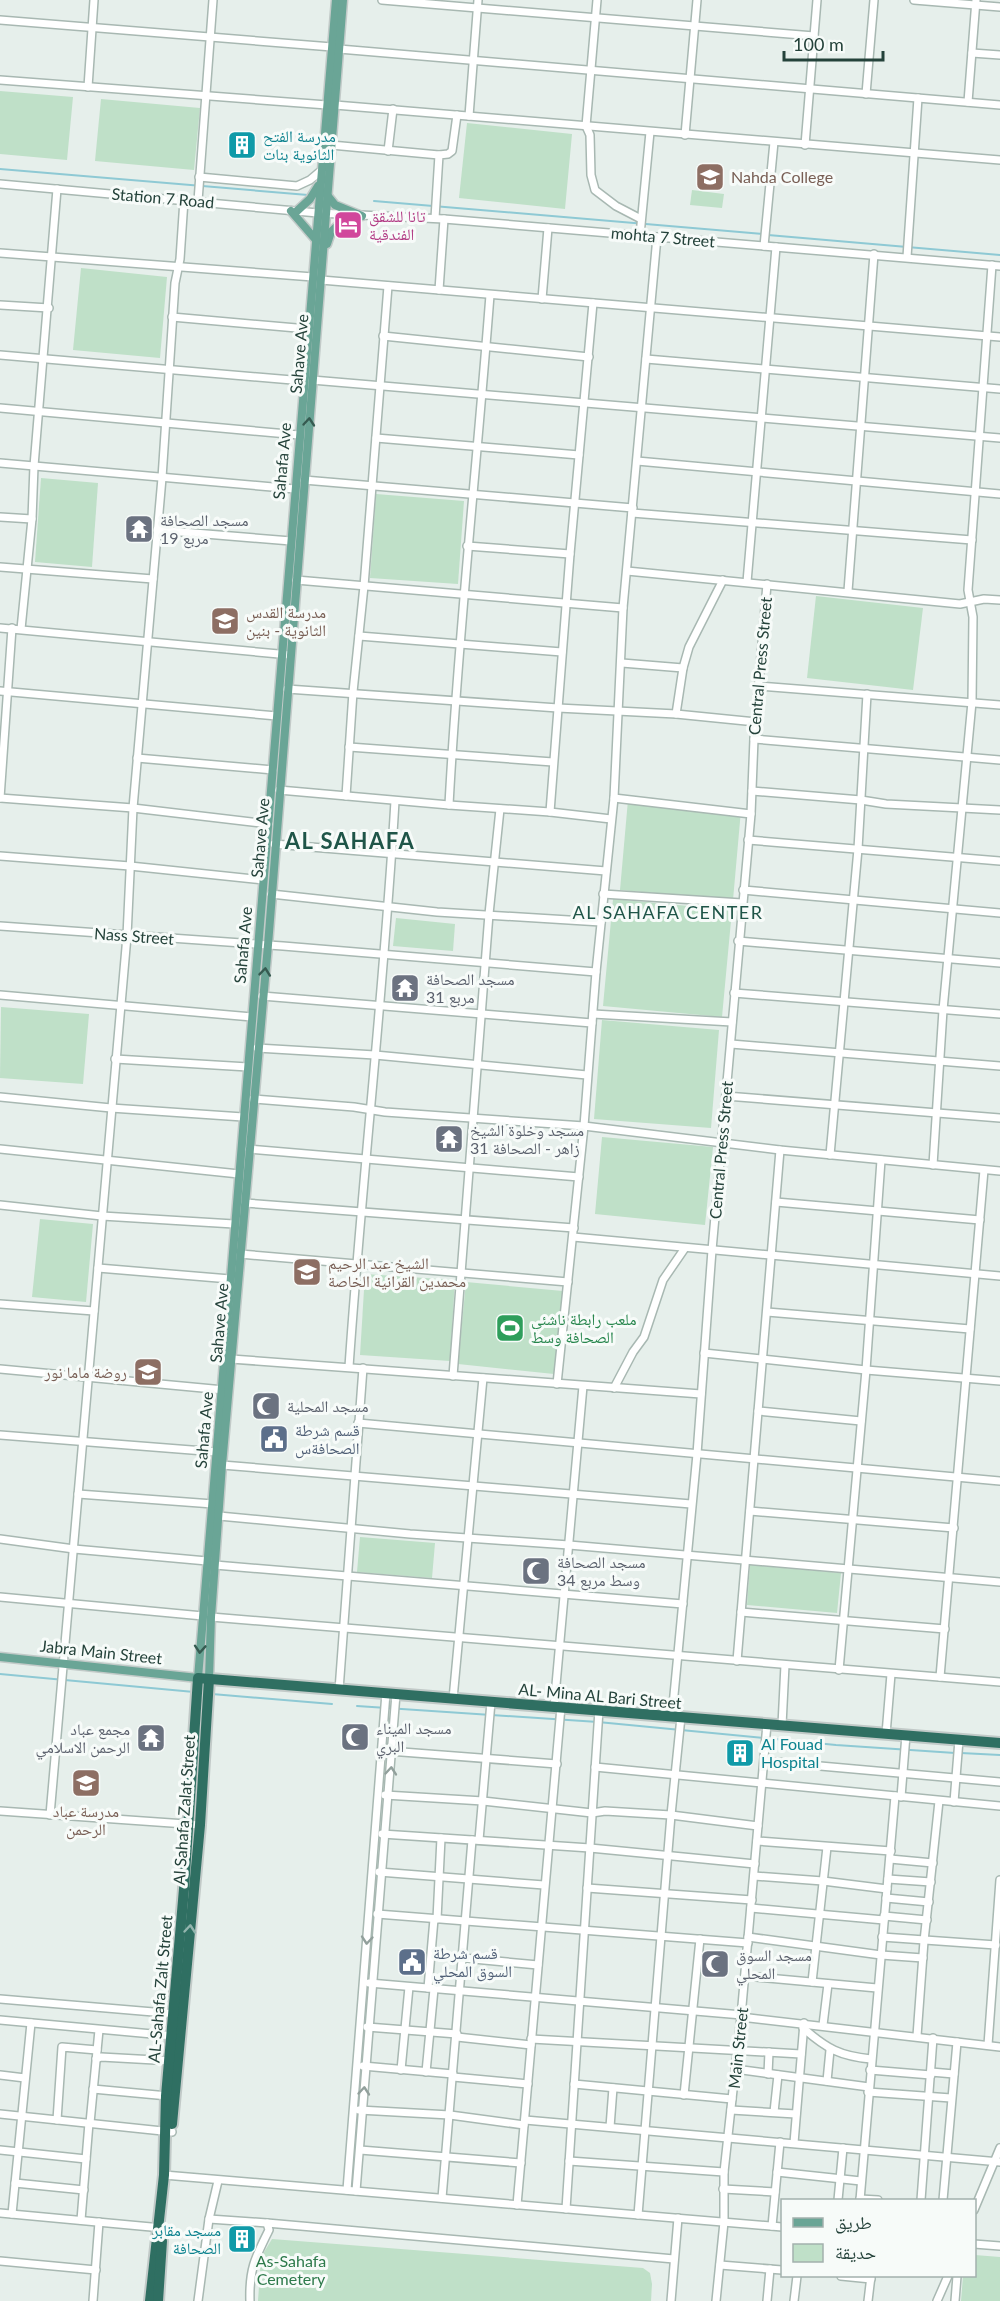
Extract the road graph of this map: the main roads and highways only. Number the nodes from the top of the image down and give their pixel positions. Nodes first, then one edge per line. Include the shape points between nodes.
1 (336, 0) edge
2 (343, 0) edge
3 (336, 48) junction
4 (331, 105) junction
5 (320, 183) junction
6 (327, 194) junction
7 (322, 214) junction
8 (349, 215) road end
9 (362, 216) road end
10 (316, 240) junction
11 (322, 267) junction
12 (317, 278) junction
13 (308, 381) junction
14 (286, 654) junction
15 (263, 945) junction
16 (226, 1390) junction
17 (211, 1563) junction
18 (0, 1657) edge
19 (204, 1679) junction
20 (1000, 1741) edge
21 (178, 2014) junction
22 (155, 2285) junction
23 (150, 2301) edge
24 (158, 2301) edge

1 - 3 main road
2 - 3 main road, Sahave Ave
3 - 4 main road, Sahave Ave
4 - 5 main road, Sahafa Ave
4 - 6 main road, Sahave Ave
5 - 7 main road, Sahafa Ave
5 - 10 main road via 310,199 294,211
6 - 7 main road, Sahave Ave
6 - 9 main road via 335,205
7 - 10 main road, Sahafa Ave
7 - 11 main road, Sahave Ave
8 - 11 main road via 329,236
10 - 12 main road, Sahafa Ave
11 - 12 main road, Sahave Ave
12 - 13 main road, Sahave Ave
12 - 13 main road, Sahafa Ave via 308,329
14 -> 13 main road, Sahave Ave via 296,580
13 - 14 main road, Sahafa Ave via 299,435
14 - 15 main road, Sahave Ave via 279,790
14 - 15 main road, Sahafa Ave via 263,880
16 -> 15 main road, Sahave Ave via 258,1048
15 - 16 main road, Sahafa Ave via 252,1017 234,1224
16 - 17 main road, Sahafa Ave via 217,1452
16 - 17 main road, Sahave Ave via 219,1516
17 - 19 main road, Sahave Ave
18 - 19 main road, Jabra Main Street
19 - 20 highway, AL- Mina AL Bari Street
19 - 21 highway, AL-Sahafa Zalt Street via 188,1824
21 -> 19 highway, Al Sahafa Zalat Street via 200,1825
21 - 22 highway, Al Sahafa Zalat Street
22 - 23 highway
22 - 24 highway, Al Sahafa Zalat Street

